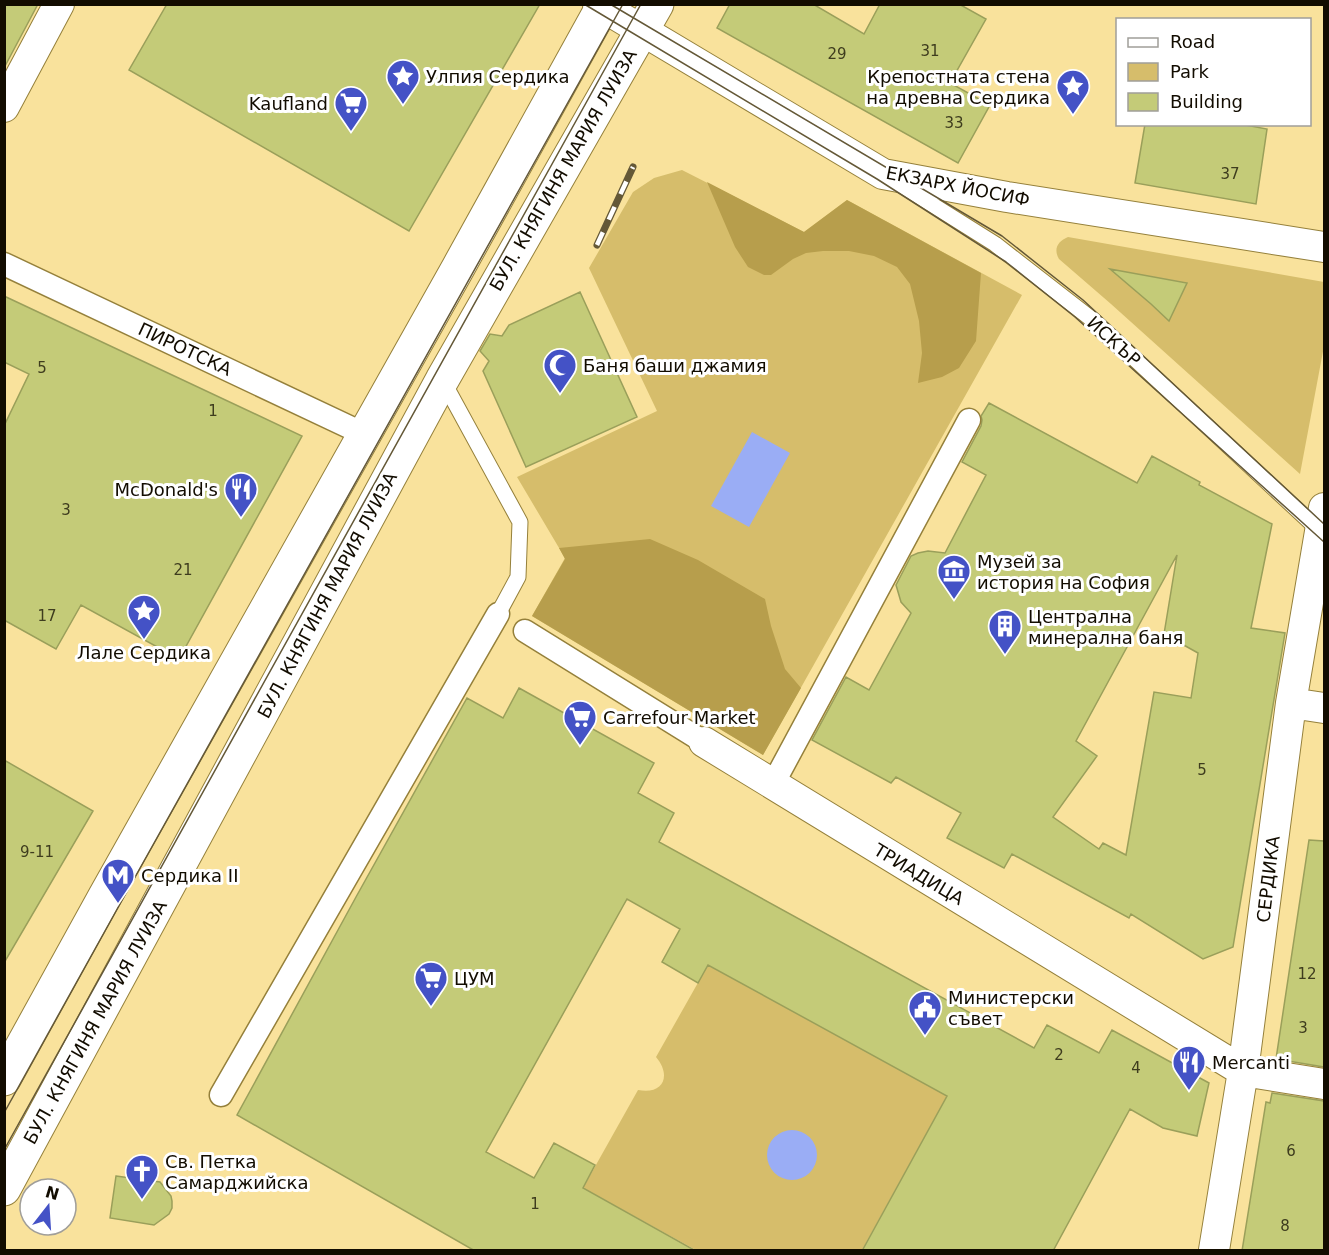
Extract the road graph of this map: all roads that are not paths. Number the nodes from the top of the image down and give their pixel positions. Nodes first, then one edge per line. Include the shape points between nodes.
1 (59, 4) edge
2 (601, 5) edge
3 (649, 18) edge
4 (4, 107) edge
5 (883, 174) junction
6 (1324, 248) edge
7 (4, 264) edge
8 (442, 380) junction
9 (969, 420) dead end
10 (364, 435) junction
11 (1323, 525) edge
12 (498, 614) joint
13 (525, 631) dead end
14 (1291, 703) junction
15 (1324, 708) edge
16 (704, 742) joint
17 (772, 784) junction
18 (1243, 1071) junction
19 (4, 1079) edge
20 (1324, 1084) edge
21 (221, 1095) dead end
22 (4, 1189) edge
23 (1214, 1251) edge

1 - 4 street
2 - 3 street, ЕКЗАРХ ЙОСИФ
2 - 10 main road
3 - 5 street, ЕКЗАРХ ЙОСИФ
3 - 8 main road, БУЛ. КНЯГИНЯ МАРИЯ ЛУИЗА
5 - 6 street, ЕКЗАРХ ЙОСИФ
5 - 11 lane, ИСКЪР via 995,244 1094,321
7 - 10 street, ПИРОТСКА
8 - 12 lane via 519,522 518,577
8 - 22 main road, БУЛ. КНЯГИНЯ МАРИЯ ЛУИЗА
9 - 17 street
10 - 19 main road
11 - 14 street, СЕРДИКА
12 - 21 street
13 - 16 street, ТРИАДИЦА
14 - 15 street
14 - 18 street, СЕРДИКА
16 - 17 street, ТРИАДИЦА
17 - 18 street, ТРИАДИЦА
18 - 20 street, ТРИАДИЦА
18 - 23 street, СЕРДИКА

